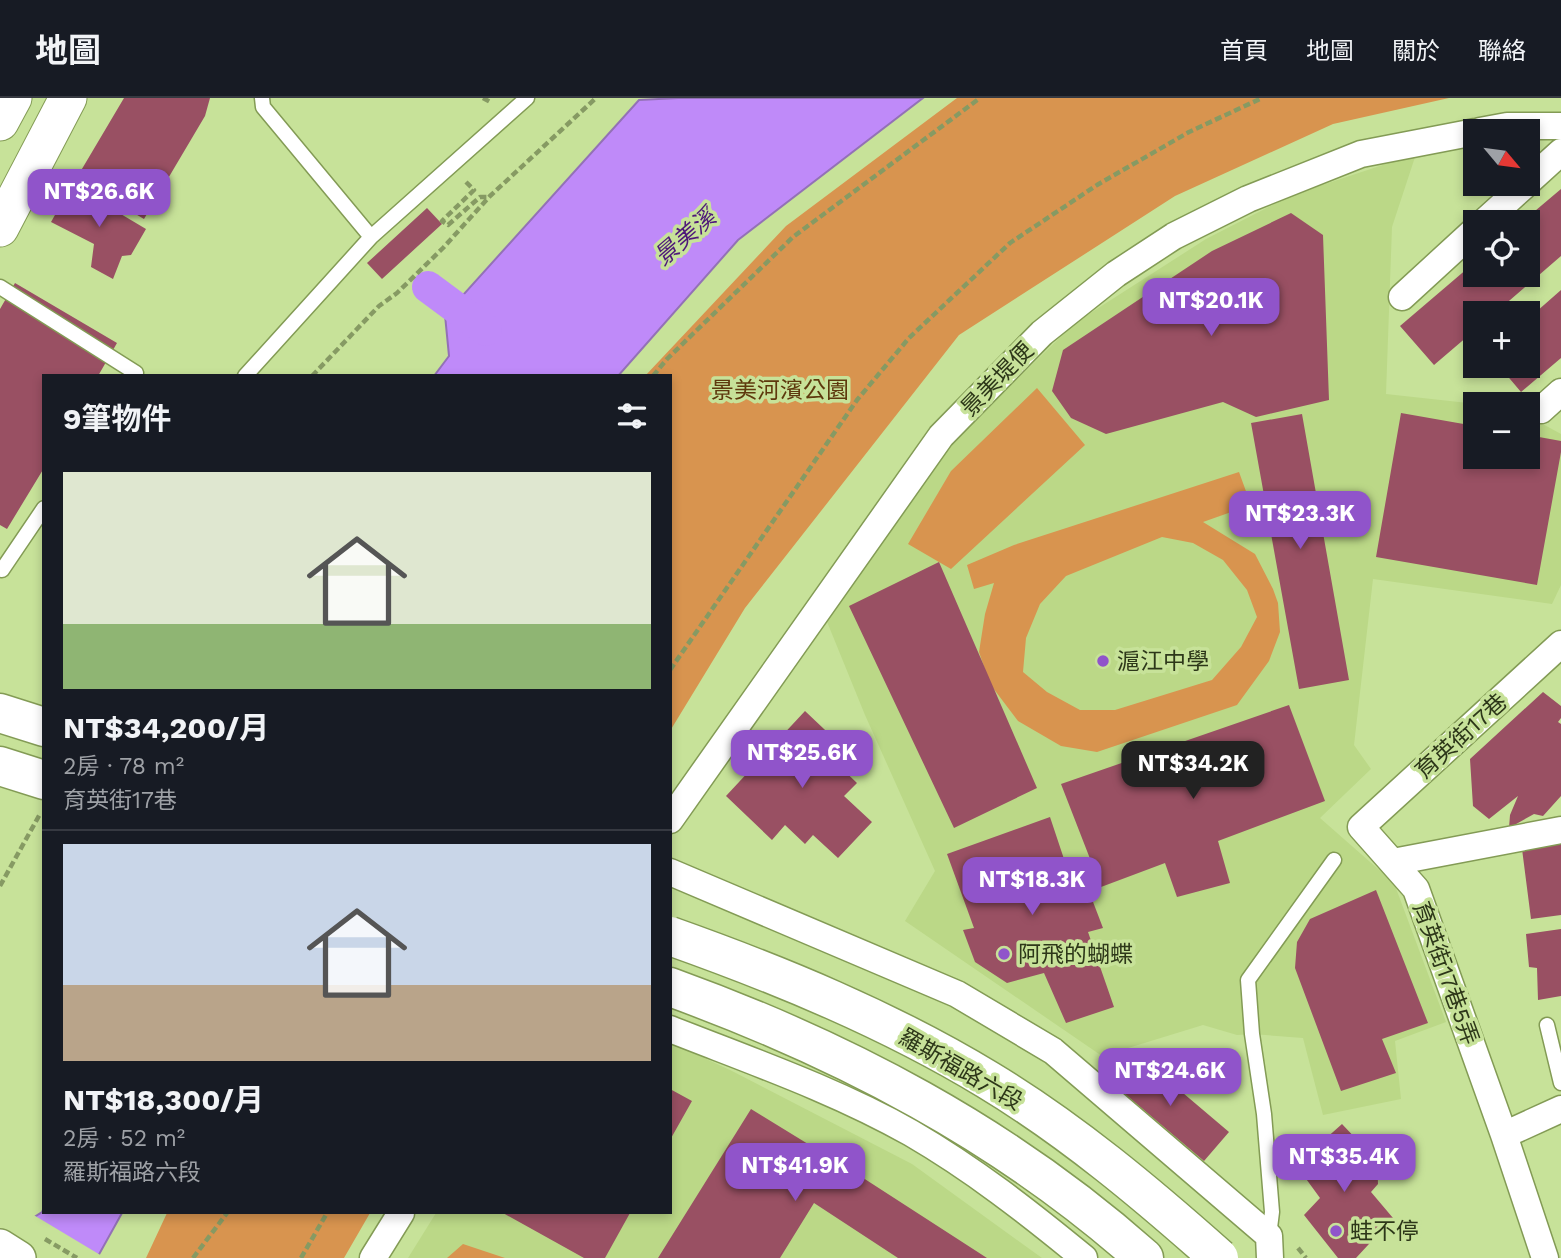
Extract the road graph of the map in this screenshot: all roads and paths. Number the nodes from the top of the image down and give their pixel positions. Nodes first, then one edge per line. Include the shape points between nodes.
1 (13, 98) edge
2 (68, 98) edge
3 (262, 98) edge
4 (527, 98) edge
5 (596, 98) edge
6 (980, 98) edge
7 (1262, 98) edge
8 (0, 122) edge
9 (1540, 125) edge
10 (1561, 125) edge
11 (1463, 135) edge
12 (1561, 152) edge
13 (1540, 171) edge
14 (474, 190) dead end
15 (490, 196) junction
16 (1513, 196) edge
17 (1497, 210) edge
18 (0, 228) edge
19 (371, 237) junction
20 (1463, 241) edge
21 (0, 288) edge
22 (1402, 297) dead end
23 (135, 374) edge
24 (247, 374) edge
25 (314, 374) edge
26 (655, 374) edge
27 (1561, 392) edge
28 (1541, 410) dead end
29 (42, 511) edge
30 (0, 568) edge
31 (1561, 644) edge
32 (672, 667) edge
33 (0, 713) edge
34 (42, 726) edge
35 (0, 766) edge
36 (42, 779) edge
37 (42, 811) edge
38 (672, 817) edge
39 (1361, 827) joint
40 (1561, 830) edge
41 (1334, 860) dead end
42 (1393, 862) junction
43 (672, 873) edge
44 (0, 886) edge
45 (672, 937) edge
46 (672, 989) edge
47 (1547, 1024) dead end
48 (672, 1030) edge
49 (1561, 1083) edge
50 (1561, 1109) edge
51 (1504, 1135) junction
52 (227, 1214) edge
53 (326, 1214) edge
54 (400, 1214) edge
55 (0, 1246) edge
56 (1269, 1247) edge
57 (19, 1258) edge
58 (193, 1258) edge
59 (300, 1258) edge
60 (373, 1258) edge
61 (1084, 1258) edge
62 (1144, 1258) edge
63 (1219, 1258) edge
64 (1545, 1258) edge

1 - 8 main road
2 - 18 main road
3 - 19 lane via 263,107
4 - 19 lane
5 - 15 path
6 - 26 path via 793,237
7 - 32 path via 1154,152 1010,243 909,338 857,400
9 - 10 street, 景美堤便
11 - 38 street, 景美堤便 via 1361,154 1248,199 1174,236 1116,274 1042,334 941,436
12 - 13 street
14 - 15 path via 442,221 448,225 480,197
15 - 25 path
16 - 17 street
19 - 24 lane
20 - 22 street
21 - 23 lane
27 - 28 street
29 - 30 lane
31 - 39 street, 育英街17巷
33 - 34 main road
35 - 36 main road
37 - 44 path
39 - 42 street, 育英街17巷5弄
40 - 42 street
41 - 56 lane via 1248,980 1272,1213
42 - 51 street, 育英街17巷5弄 via 1416,889
43 - 56 street via 957,993 1053,1051
45 - 63 main road, 羅斯福路六段, bridge via 842,1004 990,1081 1154,1201
46 - 62 main road, 羅斯福路六段 via 825,1051 966,1125 1051,1182
47 - 49 lane
48 - 61 street via 810,1084 910,1132 1004,1193
50 - 51 street
51 - 64 street, 育英街17巷5弄
52 - 58 path
53 - 59 path
54 - 60 street
55 - 57 street

